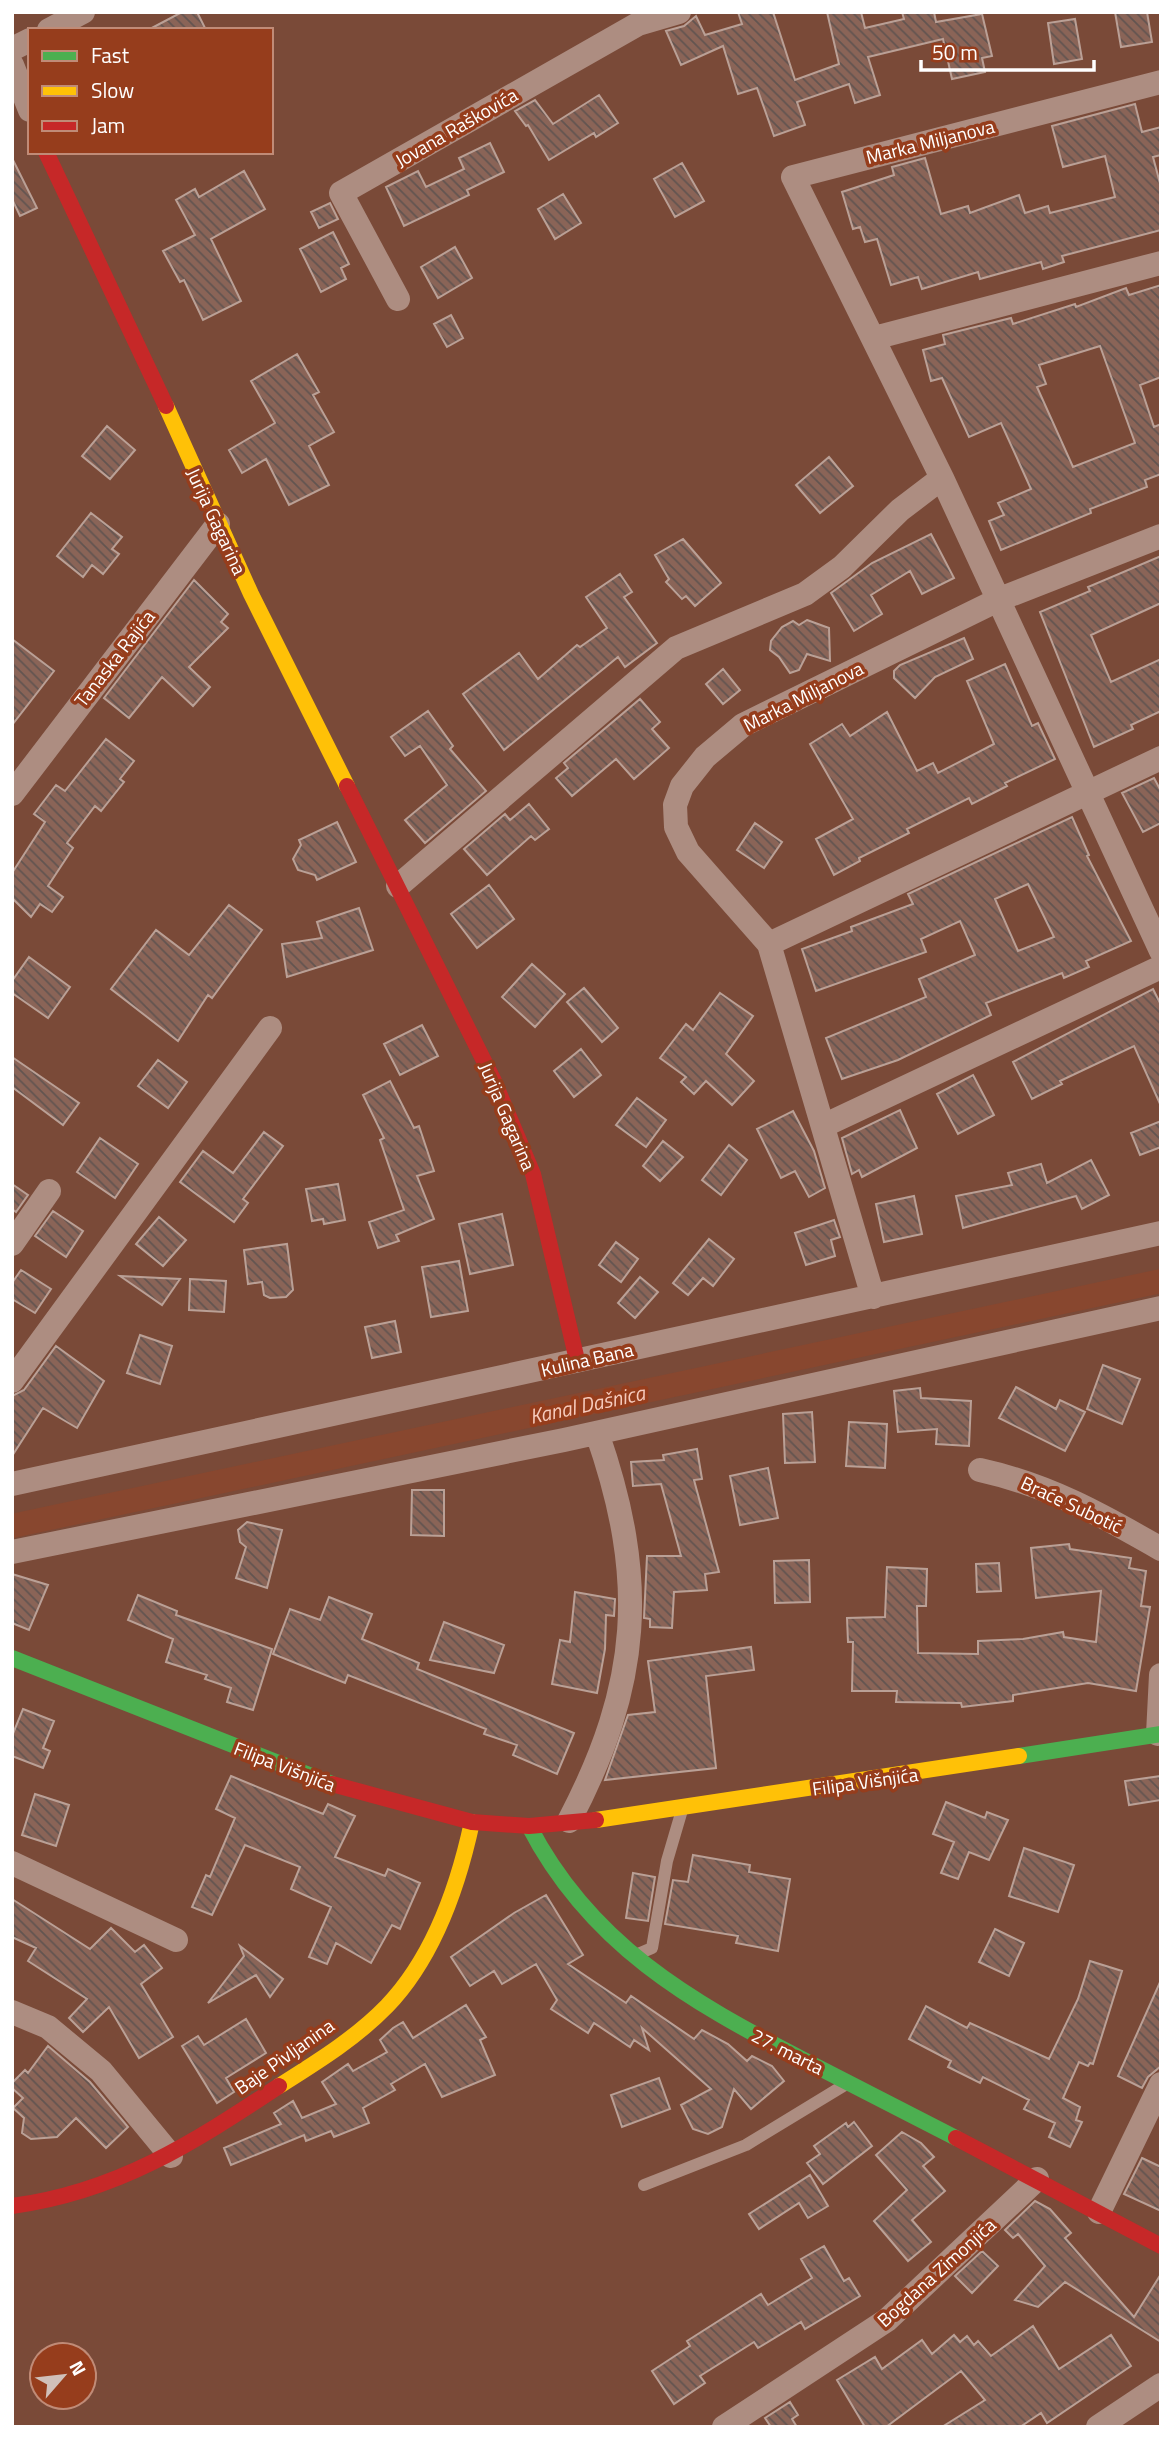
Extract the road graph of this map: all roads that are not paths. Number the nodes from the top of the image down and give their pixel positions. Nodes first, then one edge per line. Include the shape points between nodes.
1 (83, 12) edge
2 (679, 12) edge
3 (53, 28) edge
4 (28, 41) edge
5 (12, 49) edge
6 (12, 65) edge
7 (1161, 82) edge
8 (28, 105) edge
9 (47, 154) edge
10 (1161, 263) edge
11 (398, 299) dead end
12 (874, 338) junction
13 (942, 478) junction
14 (219, 524) junction
15 (1161, 536) edge
16 (1000, 599) junction
17 (1161, 758) edge
18 (1088, 792) junction
19 (12, 794) edge
20 (398, 886) junction
21 (769, 944) junction
22 (1161, 951) edge
23 (1161, 967) edge
24 (271, 1028) dead end
25 (823, 1126) junction
26 (49, 1192) dead end
27 (1161, 1233) edge
28 (12, 1244) edge
29 (873, 1297) junction
30 (1161, 1308) edge
31 (577, 1360) junction
32 (12, 1381) edge
33 (597, 1433) junction
34 (980, 1469) dead end
35 (12, 1484) edge
36 (1161, 1549) edge
37 (12, 1552) edge
38 (12, 1658) edge
39 (1161, 1675) edge
40 (1159, 1734) edge
41 (683, 1808) junction
42 (569, 1821) junction
43 (472, 1822) junction
44 (529, 1826) junction
45 (12, 1863) edge
46 (176, 1940) dead end
47 (631, 1957) junction
48 (12, 2012) edge
49 (849, 2083) junction
50 (1161, 2084) edge
51 (171, 2156) junction
52 (1037, 2179) junction
53 (644, 2185) dead end
54 (12, 2206) edge
55 (1099, 2212) junction
56 (1161, 2246) edge
57 (1161, 2385) edge
58 (724, 2427) edge
59 (1098, 2427) edge

1 - 3 street
2 - 11 street, Jovana Raškovića via 638,24 341,193
4 - 5 street
6 - 8 street
7 - 12 street, Marka Miljanova via 793,177
9 - 14 street, Jurija Gagarina via 148,362
10 - 12 street
12 - 13 street, Marka Miljanova
13 - 16 street, Marka Miljanova
13 - 20 street via 805,594 676,648
14 - 19 street, Tanaska Rajića
14 - 20 street, Jurija Gagarina
15 - 16 street, Marka Miljanova
16 - 18 street, Marka Miljanova
16 - 21 street, Marka Miljanova via 743,725 705,757 682,786 675,805 676,827 688,852
17 - 18 street
18 - 21 street
18 - 22 street, Marka Miljanova
20 - 31 street, Jurija Gagarina via 494,1081 533,1174
21 - 25 street, Marka Miljanova
23 - 25 street
24 - 32 street
25 - 29 street, Marka Miljanova
26 - 28 street
27 - 29 street, Kulina Bana
29 - 31 street, Kulina Bana
30 - 33 street
31 - 35 street, Kulina Bana
33 - 37 street
33 - 42 street via 616,1488 628,1544 632,1602 616,1716 596,1770
34 - 36 street, Braće Subotić via 1026,1480 1101,1514
38 - 43 street, Filipa Višnjića via 316,1779
39 - 40 street
40 - 41 street, Filipa Višnjića
41 - 42 street, Filipa Višnjića
41 - 47 lane via 667,1861 652,1948
42 - 44 street, Filipa Višnjića
43 - 44 street, Filipa Višnjića
43 - 51 street, Baje Pivljanina via 459,1880 400,1991 318,2061
44 - 47 street, 27. marta via 570,1890
45 - 46 street
47 - 49 street, 27. marta via 718,2016
48 - 51 street via 48,2027 101,2071
49 - 52 street, 27. marta
49 - 53 lane via 746,2146
50 - 55 street
51 - 54 street, Baje Pivljanina via 110,2184 51,2203
52 - 55 street, 27. marta
52 - 58 street, Bogdana Zimonjića via 887,2320
55 - 56 street, 27. marta
57 - 59 street

